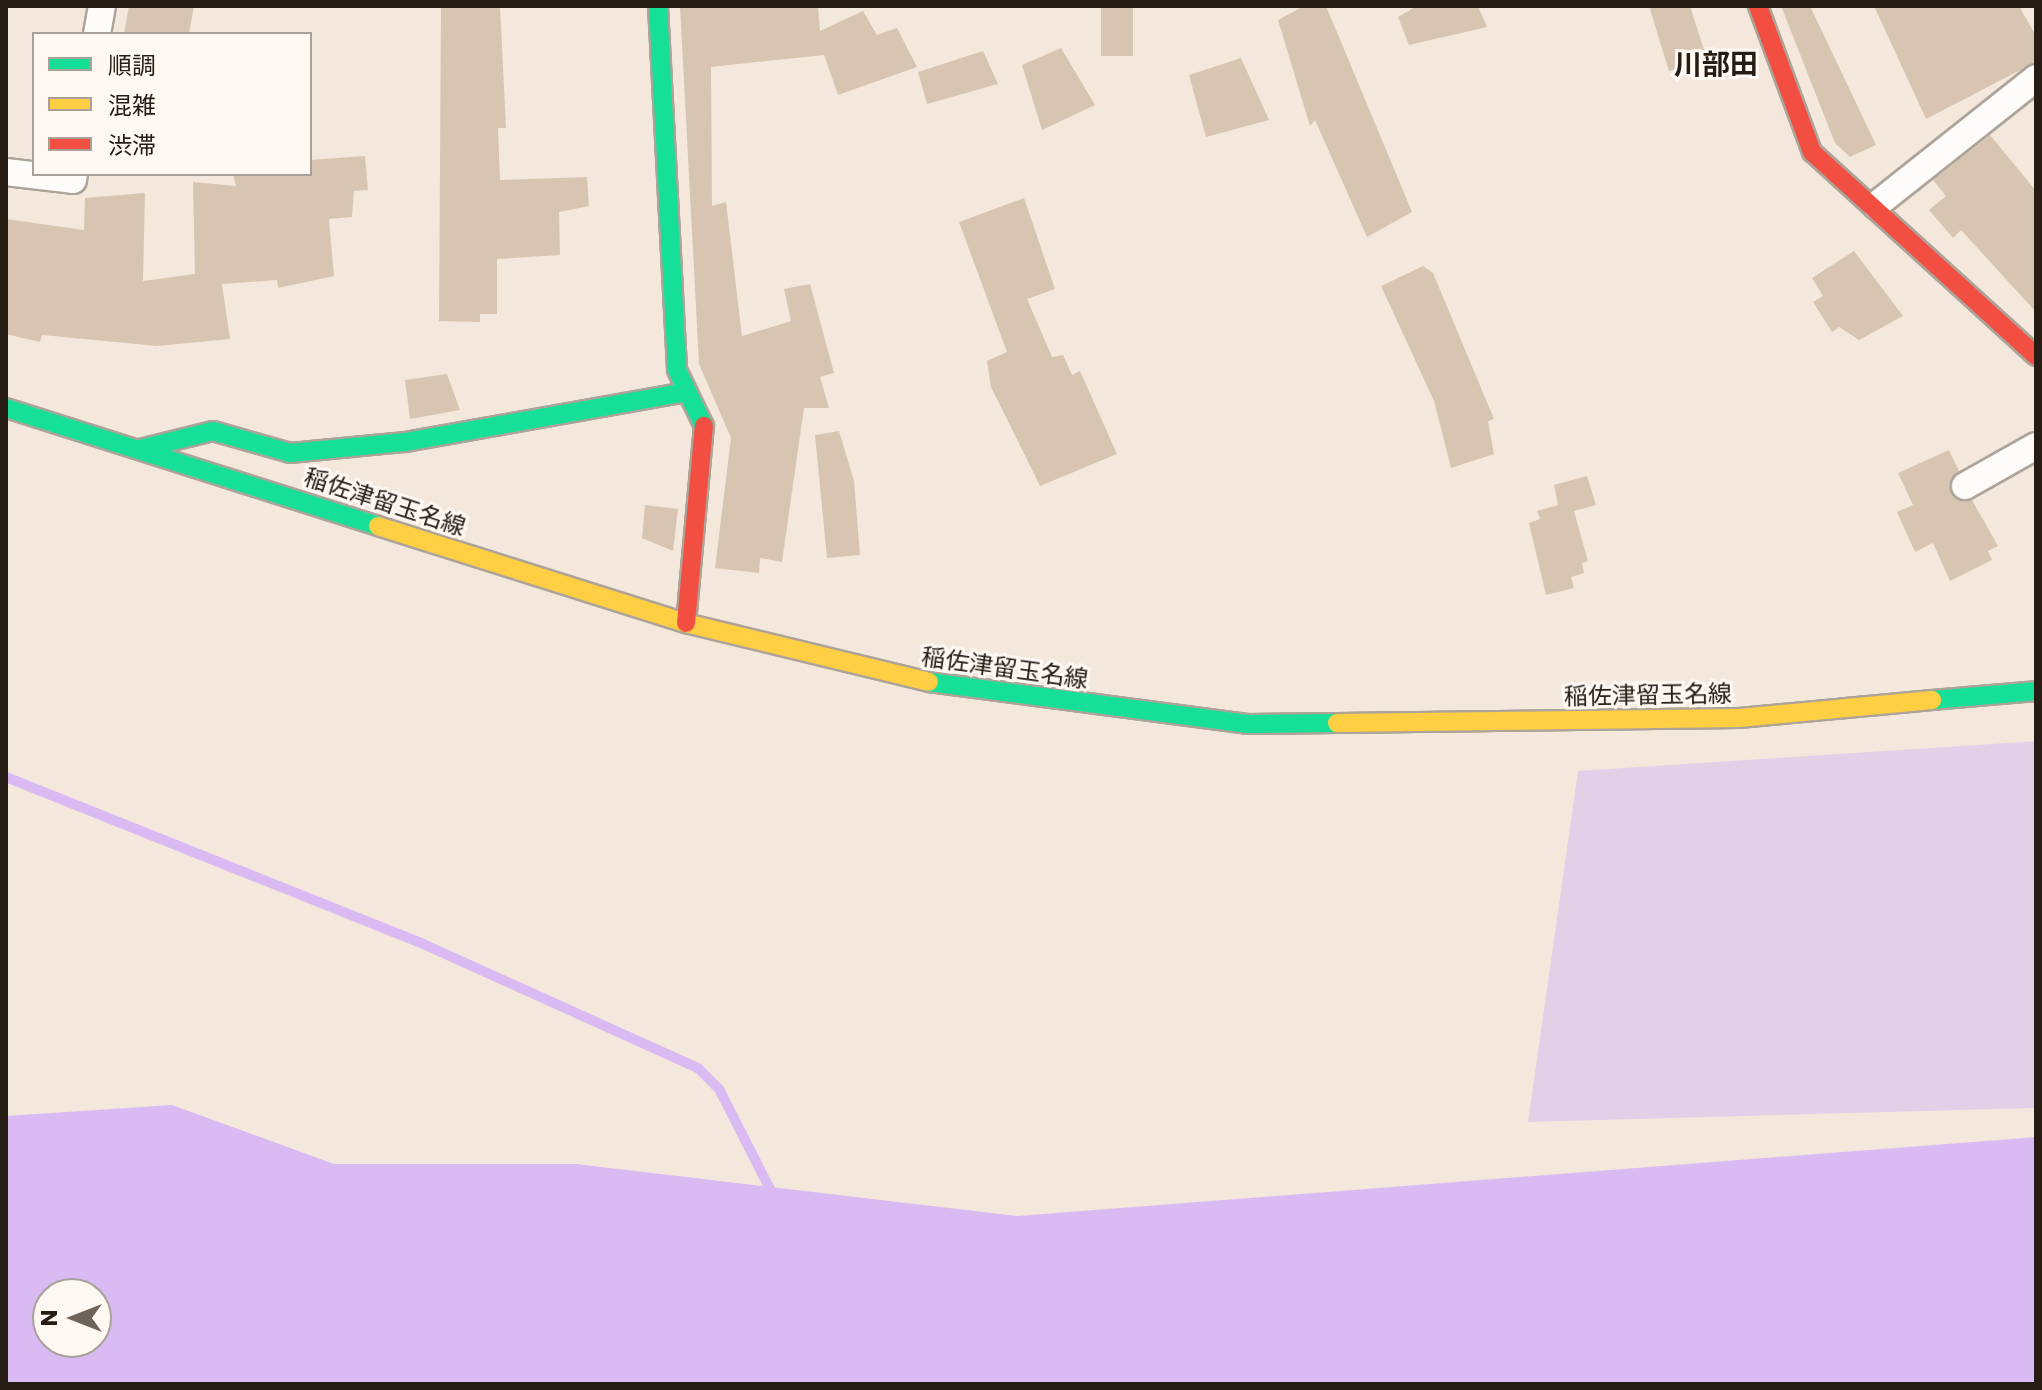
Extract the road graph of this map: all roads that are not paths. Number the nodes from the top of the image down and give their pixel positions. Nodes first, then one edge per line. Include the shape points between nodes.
1 (102, 6) edge
2 (658, 6) edge
3 (1758, 6) edge
4 (97, 32) edge
5 (2036, 78) edge
6 (6, 172) edge
7 (32, 175) edge
8 (40, 176) edge
9 (74, 176) edge
10 (1876, 205) junction
11 (2036, 356) edge
12 (687, 392) junction
13 (6, 408) edge
14 (2036, 446) edge
15 (140, 449) junction
16 (1965, 486) dead end
17 (686, 623) junction
18 (2036, 691) edge

1 - 4 street
2 - 12 main road via 677,370
3 - 10 main road via 1812,152
5 - 10 street
6 - 7 street
8 - 9 street
10 - 11 main road
12 - 15 main road via 405,442 290,453 213,431
12 - 17 main road via 709,436
13 - 15 main road, 稲佐津留玉名線
14 - 16 street
15 - 17 main road, 稲佐津留玉名線
17 - 18 main road, 稲佐津留玉名線 via 903,679 1247,724 1739,718

